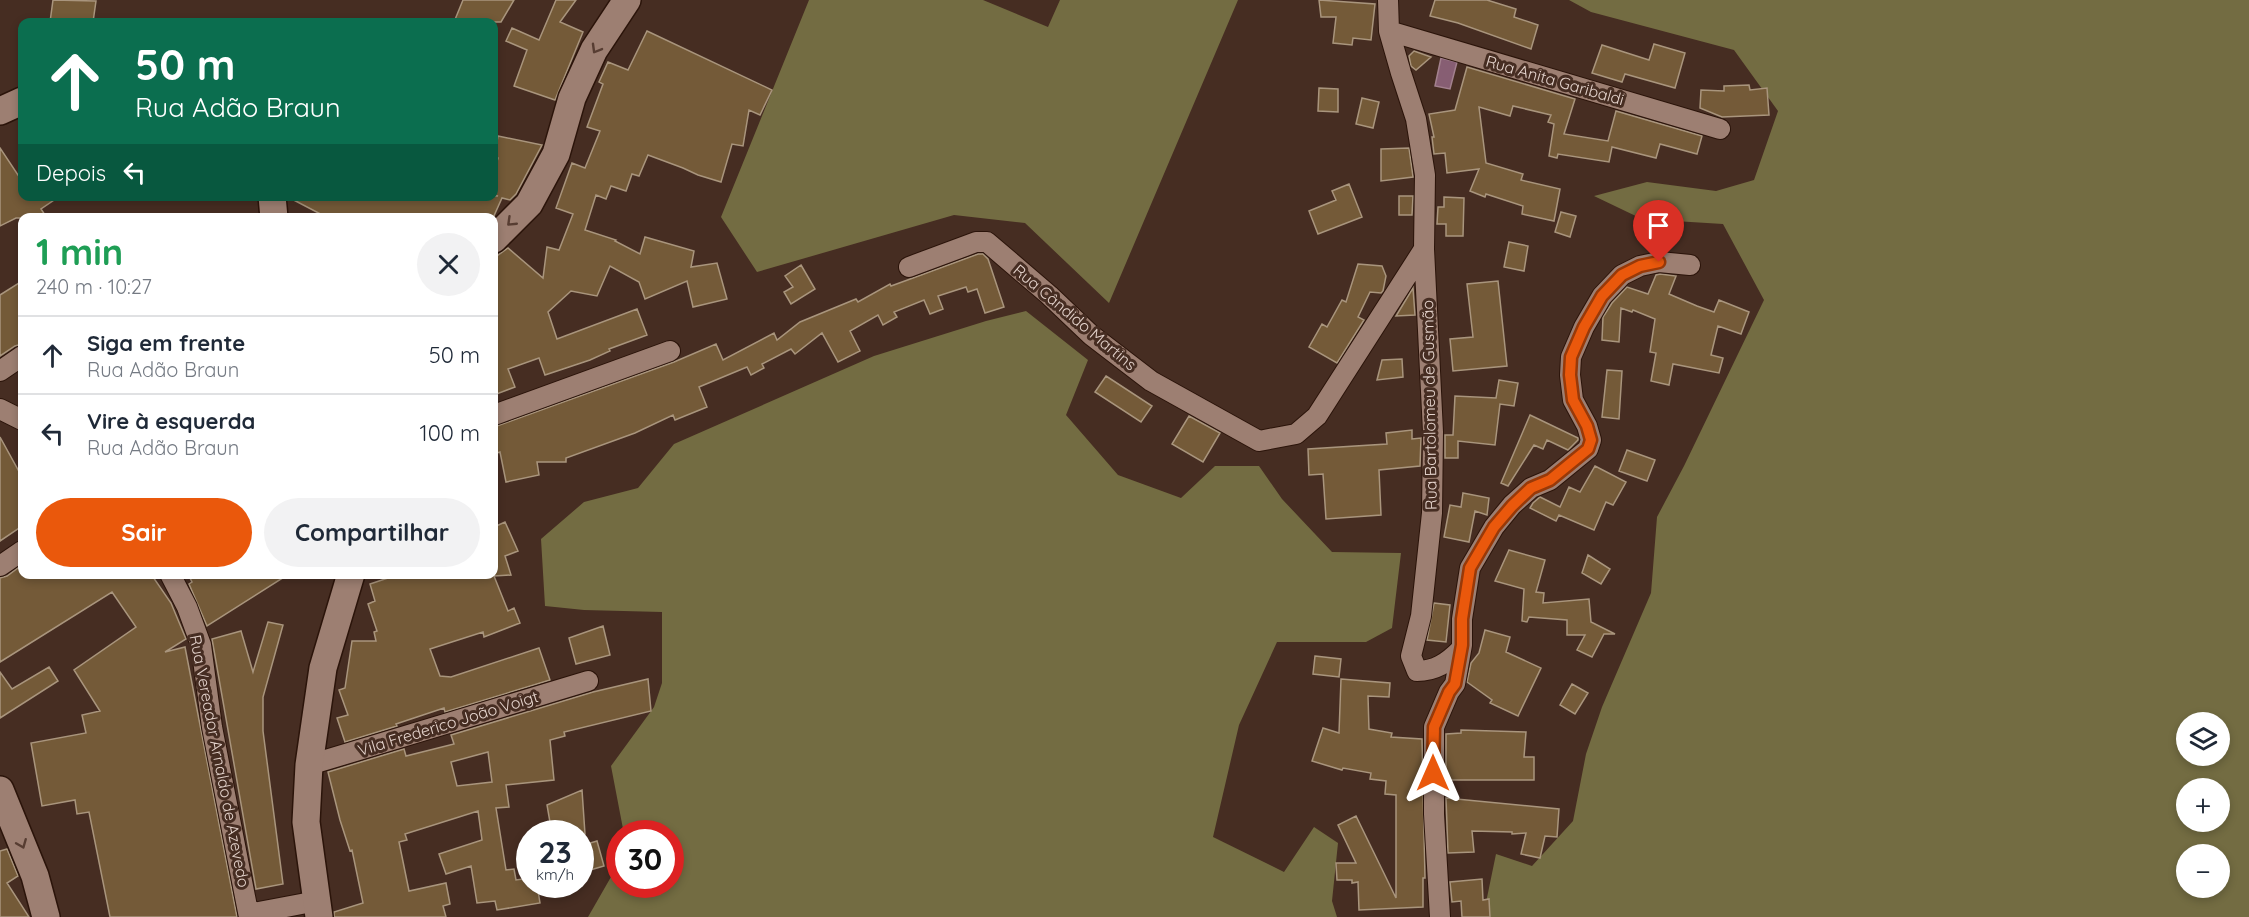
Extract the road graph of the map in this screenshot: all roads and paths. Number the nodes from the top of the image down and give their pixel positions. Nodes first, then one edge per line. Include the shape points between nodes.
1 (627, 0) edge
2 (1388, 0) edge
3 (1389, 32) junction
4 (18, 102) edge
5 (0, 111) edge
6 (1720, 129) dead end
7 (498, 235) edge
8 (1424, 249) junction
9 (1690, 265) dead end
10 (909, 267) dead end
11 (670, 351) dead end
12 (18, 359) edge
13 (0, 371) edge
14 (0, 409) edge
15 (498, 414) edge
16 (18, 418) edge
17 (18, 554) edge
18 (0, 566) edge
19 (173, 579) edge
20 (350, 579) edge
21 (1460, 650) junction
22 (588, 681) dead end
23 (309, 765) junction
24 (0, 790) edge
25 (318, 909) edge
26 (249, 915) edge
27 (46, 917) edge
28 (1440, 917) edge

1 -> 7 main road via 594,50 572,98 556,154 530,204
2 - 3 street, Rua Bartolomeu de Gusmão
3 - 6 street, Rua Anita Garibaldi
3 - 8 street, Rua Bartolomeu de Gusmão via 1422,149
4 - 5 main road
8 - 10 street, Rua Cândido Martins via 1317,416 1296,434 1259,441 1151,381 1091,335 987,242 975,242
8 - 21 street, Rua Bartolomeu de Gusmão via 1433,432 1432,513 1421,616 1411,656 1417,670 1430,671
9 - 21 street via 1659,262 1640,266 1622,275 1602,296 1571,357 1573,400 1587,426 1591,440 1588,449 1550,480 1531,488 1494,527 1470,568
11 - 15 street
12 - 13 street
14 - 16 street
17 - 18 street
19 - 26 street, Rua Vereador Arnaldo de Azevedo via 201,645 212,727
20 - 23 main road via 323,669
21 - 28 street via 1455,684 1434,727
22 - 23 street, Vila Frederico João Voigt
23 - 25 main road via 306,822
24 -> 27 main road via 35,876
25 - 26 street

